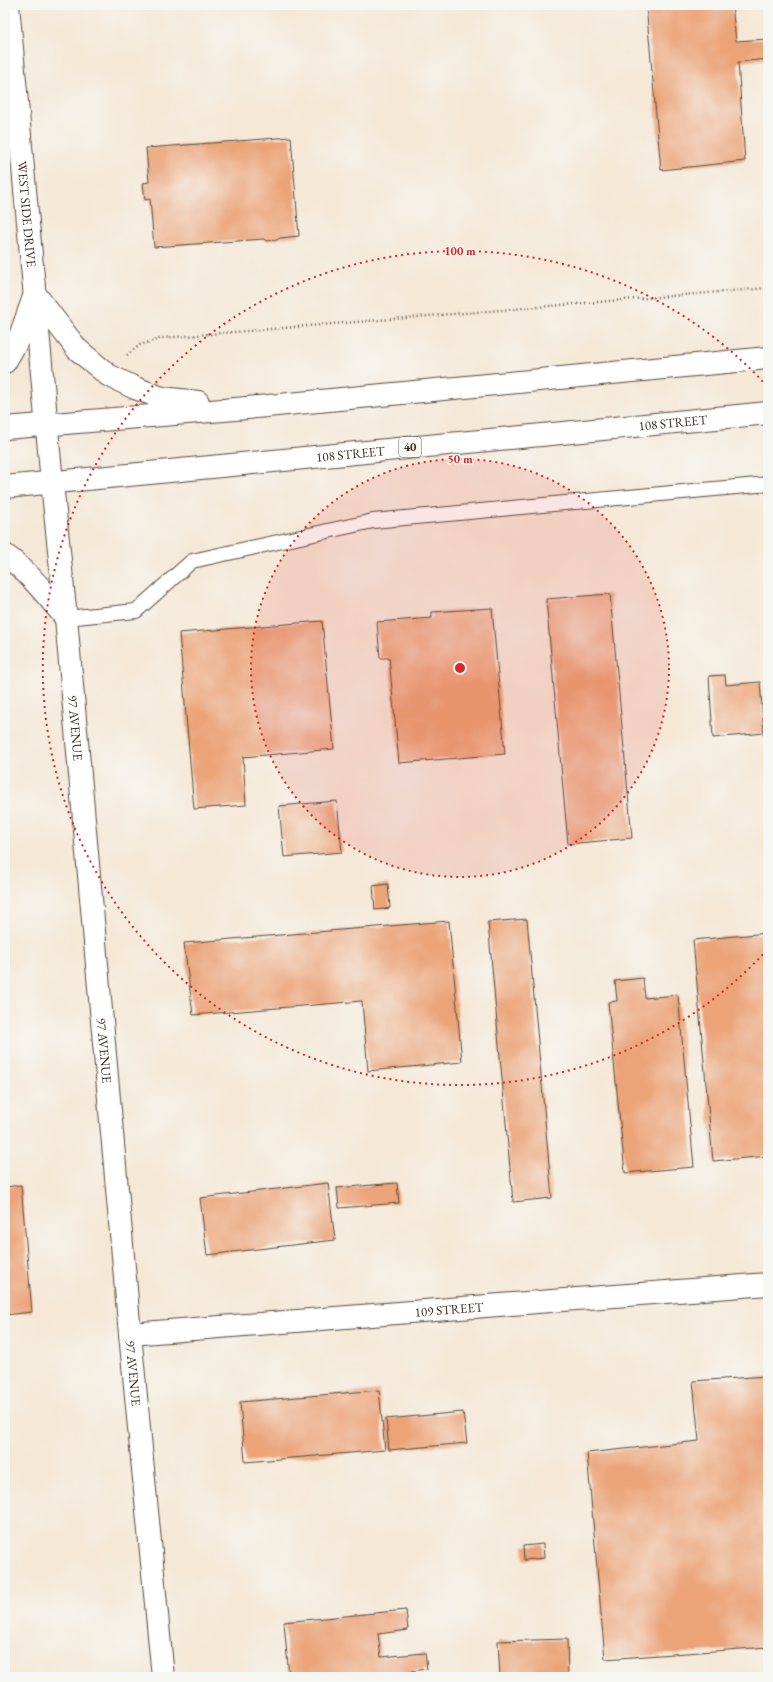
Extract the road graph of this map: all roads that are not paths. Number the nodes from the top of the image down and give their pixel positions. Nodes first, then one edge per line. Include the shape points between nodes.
1 (8, 5) edge
2 (35, 294) junction
3 (768, 358) edge
4 (5, 362) edge
5 (247, 408) junction
6 (768, 413) edge
7 (46, 424) junction
8 (5, 428) edge
9 (52, 482) junction
10 (768, 484) edge
11 (5, 487) edge
12 (5, 555) edge
13 (66, 618) junction
14 (768, 1284) edge
15 (130, 1334) junction
16 (163, 1677) edge

1 - 2 street, WEST SIDE DRIVE
2 - 4 street via 20,336
2 - 5 street via 77,349 108,375 162,398
2 - 7 street, WEST SIDE DRIVE
3 - 5 street
5 - 7 street
6 - 9 street, 108 STREET / 40
7 - 8 street
7 - 9 street, 97 AVENUE
9 - 11 street, 108 STREET / 40
9 - 13 street, 97 AVENUE
10 - 13 lane via 374,521 192,561 136,611
12 - 13 street via 39,587
13 - 15 street, 97 AVENUE
14 - 15 street, 109 STREET
15 - 16 street, 97 AVENUE

